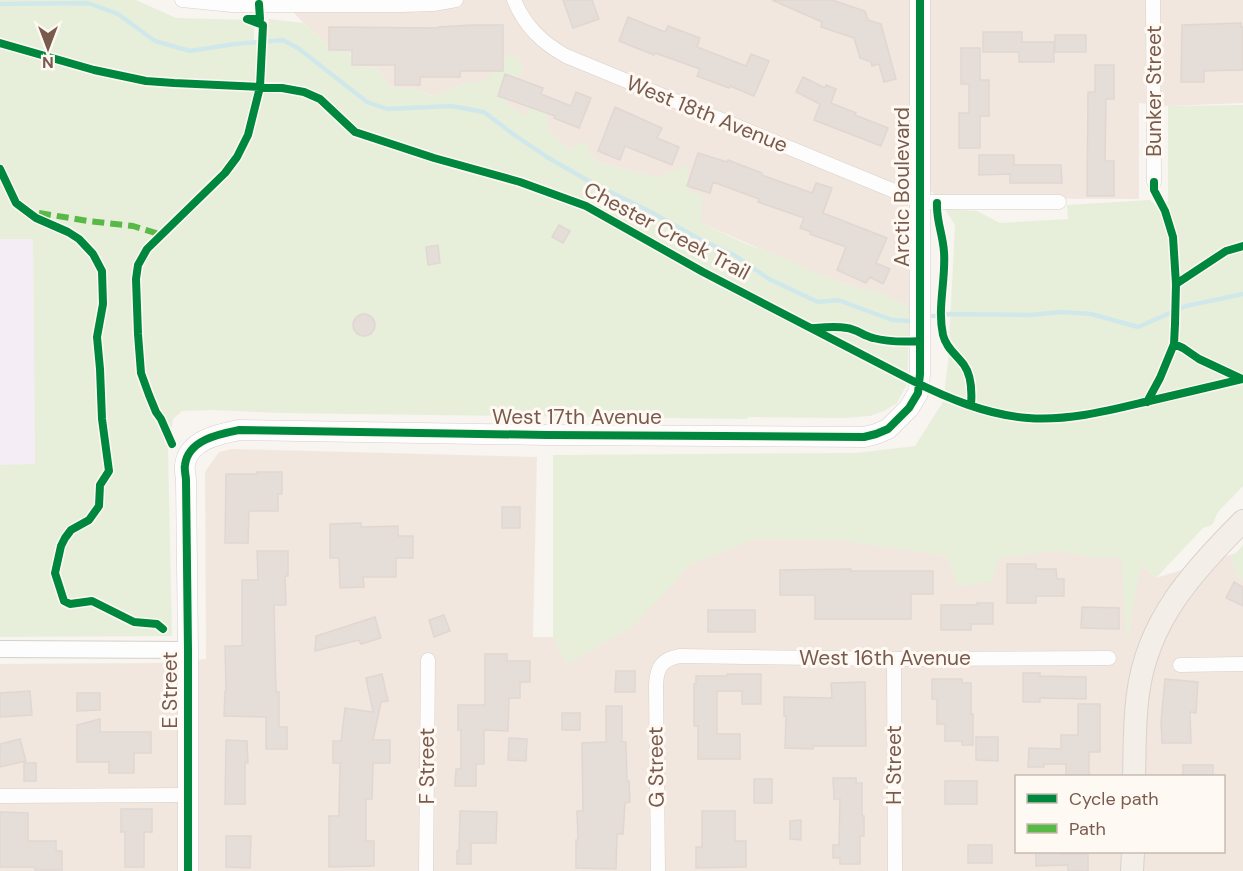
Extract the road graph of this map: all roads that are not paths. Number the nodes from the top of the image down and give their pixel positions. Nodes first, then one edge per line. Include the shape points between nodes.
1 (182, 0) edge
2 (456, 0) edge
3 (513, 0) edge
4 (920, 0) edge
5 (1154, 0) edge
6 (1154, 182) dead end
7 (921, 202) junction
8 (1059, 202) dead end
9 (920, 374) joint
10 (200, 442) joint
11 (1243, 521) edge
12 (0, 649) edge
13 (188, 650) junction
14 (1109, 658) dead end
15 (894, 659) junction
16 (428, 660) dead end
17 (662, 664) joint
18 (1243, 664) edge
19 (1180, 665) dead end
20 (1134, 775) edge
21 (188, 795) junction
22 (0, 796) edge
23 (1133, 853) edge
24 (188, 871) edge
25 (426, 871) edge
26 (658, 871) edge
27 (895, 871) edge
28 (1132, 871) edge

1 - 2 street via 232,5 402,5
3 - 7 street, West 18th Avenue via 537,36 566,56
4 - 7 main road, Arctic Boulevard
5 - 6 street, Bunker Street
7 - 8 street
7 - 9 main road, Arctic Boulevard
9 - 10 main road, West 17th Avenue via 918,393 909,408 888,429 864,437 239,430
10 - 13 main road, E Street via 185,465
11 - 20 main road via 1182,588 1157,627 1138,692
12 - 13 street
13 - 21 main road, E Street
14 - 15 street, West 16th Avenue
15 - 17 street, West 16th Avenue via 680,656
15 - 27 street, H Street
16 - 25 street, F Street
17 - 26 street, G Street via 656,684
18 - 19 street
21 - 22 street
21 - 24 main road, E Street
23 - 28 main road

